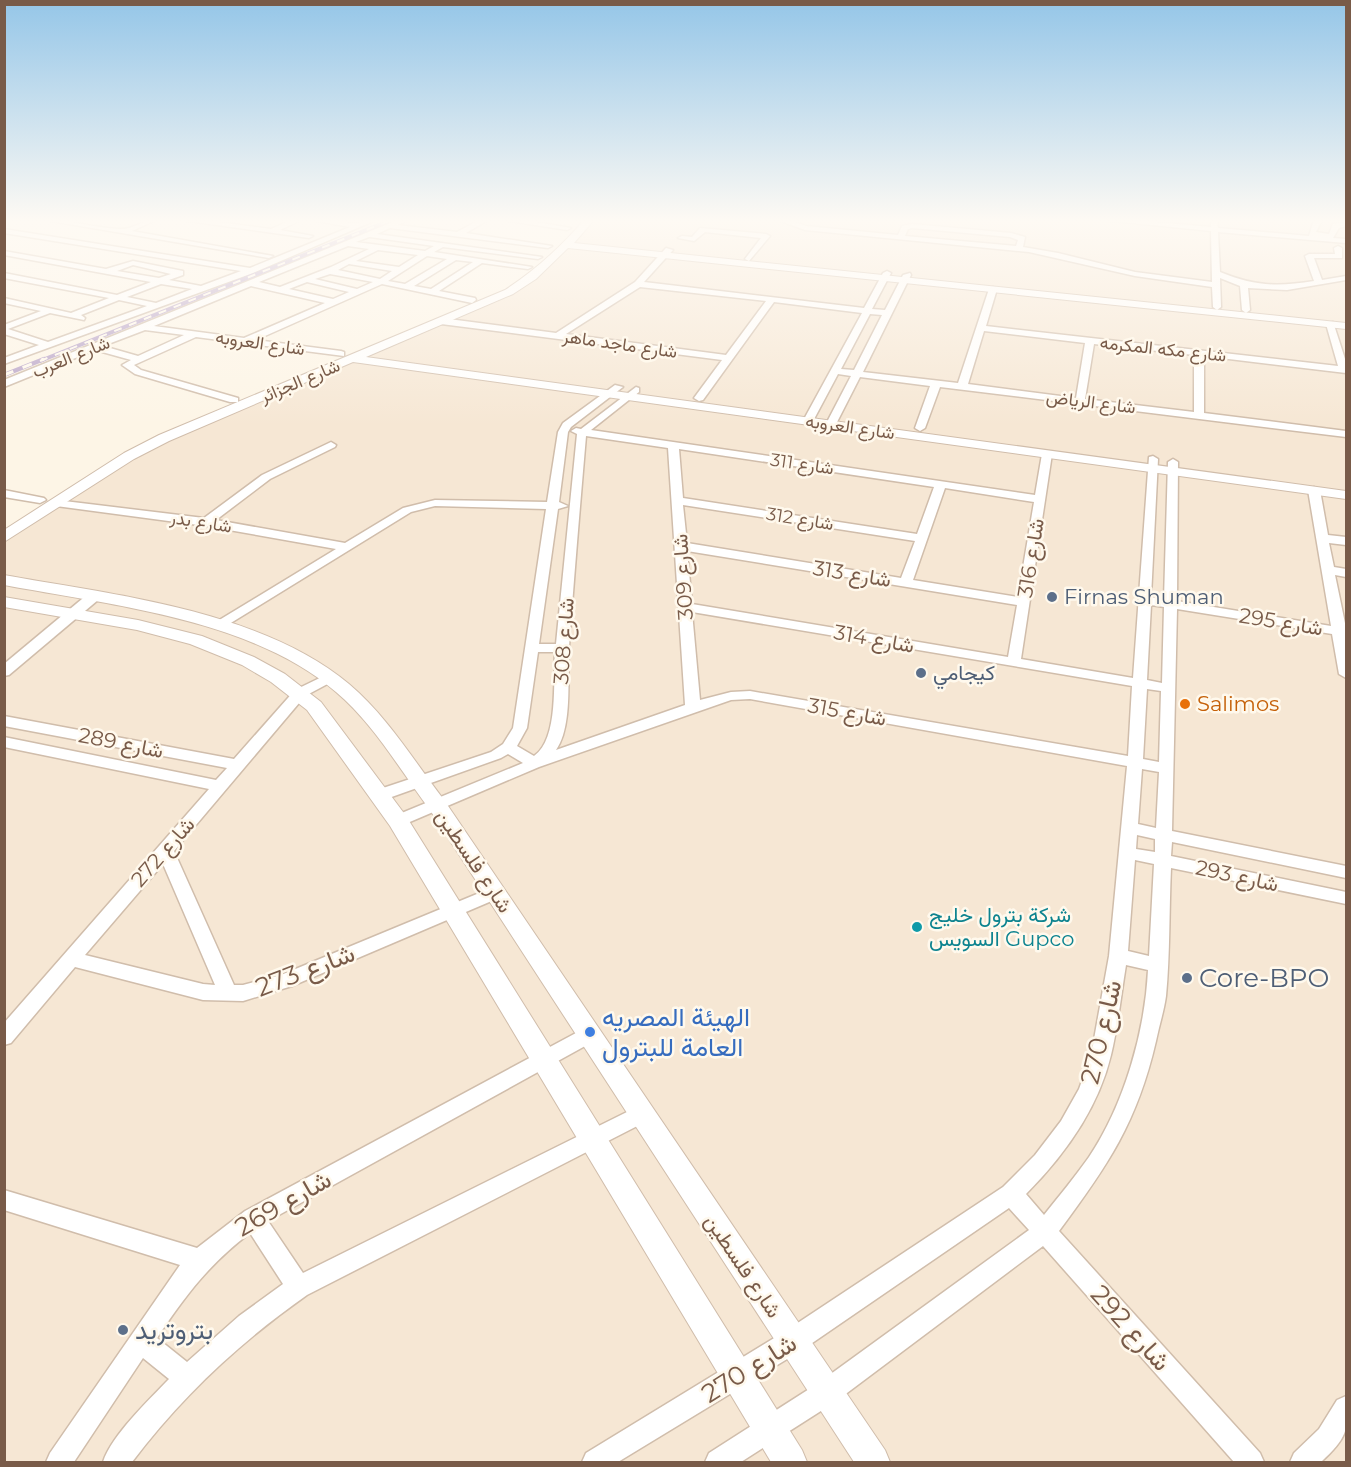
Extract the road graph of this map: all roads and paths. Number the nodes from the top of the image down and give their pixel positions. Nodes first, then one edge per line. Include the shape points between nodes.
1 (142, 288) edge
2 (240, 288) edge
3 (273, 288) edge
4 (284, 288) edge
5 (346, 288) edge
6 (364, 288) edge
7 (414, 288) edge
8 (437, 288) edge
9 (501, 288) edge
10 (515, 288) edge
11 (631, 288) edge
12 (675, 288) edge
13 (879, 288) edge
14 (899, 288) edge
15 (989, 288) edge
16 (1020, 288) edge
17 (1216, 288) edge
18 (1244, 288) edge
19 (66, 289) edge
20 (202, 289) edge
21 (993, 289) junction
22 (280, 290) junction
23 (358, 291) junction
24 (432, 292) junction
25 (93, 293) junction
26 (84, 297) dead end
27 (118, 298) junction
28 (4, 300) edge
29 (771, 300) junction
30 (333, 302) junction
31 (472, 304) junction
32 (70, 305) dead end
33 (27, 306) junction
34 (156, 306) junction
35 (1217, 308) junction
36 (867, 310) junction
37 (13, 311) dead end
38 (52, 311) junction
39 (887, 313) junction
40 (1246, 313) junction
41 (72, 316) junction
42 (442, 316) junction
43 (1347, 321) edge
44 (105, 323) junction
45 (1330, 324) junction
46 (1347, 326) edge
47 (144, 327) junction
48 (981, 328) junction
49 (4, 330) edge
50 (132, 332) junction
51 (194, 334) junction
52 (558, 336) junction
53 (182, 339) junction
54 (1090, 340) junction
55 (245, 341) junction
56 (48, 345) junction
57 (95, 347) junction
58 (370, 352) junction
59 (1198, 353) junction
60 (348, 356) junction
61 (728, 358) junction
62 (138, 359) junction
63 (327, 360) junction
64 (4, 361) edge
65 (1345, 369) edge
66 (835, 371) junction
67 (856, 373) junction
68 (936, 383) junction
69 (4, 384) edge
70 (962, 387) junction
71 (623, 392) junction
72 (699, 398) junction
73 (234, 400) junction
74 (1080, 401) junction
75 (1198, 416) junction
76 (810, 417) junction
77 (833, 420) junction
78 (920, 428) junction
79 (564, 429) junction
80 (583, 432) junction
81 (1347, 434) edge
82 (331, 444) dead end
83 (673, 445) junction
84 (1047, 454) junction
85 (1153, 464) junction
86 (1173, 466) junction
87 (941, 484) junction
88 (1347, 485) edge
89 (1314, 490) junction
90 (4, 493) edge
91 (1347, 495) edge
92 (1040, 499) junction
93 (40, 500) junction
94 (677, 501) junction
95 (56, 503) junction
96 (553, 506) junction
97 (574, 506) junction
98 (206, 522) junction
99 (4, 523) edge
100 (4, 537) edge
101 (922, 538) junction
102 (1322, 538) junction
103 (548, 539) junction
104 (571, 539) junction
105 (1347, 541) edge
106 (681, 546) junction
107 (346, 547) junction
108 (1328, 570) junction
109 (1347, 573) edge
110 (4, 580) edge
111 (906, 583) junction
112 (567, 587) junction
113 (541, 588) junction
114 (93, 597) junction
115 (1145, 600) junction
116 (4, 602) edge
117 (1024, 602) junction
118 (1170, 604) junction
119 (685, 607) junction
120 (74, 614) junction
121 (221, 625) junction
122 (1343, 631) edge
123 (271, 645) junction
124 (533, 648) junction
125 (562, 648) junction
126 (248, 661) junction
127 (1014, 663) junction
128 (4, 672) edge
129 (1347, 674) edge
130 (330, 677) junction
131 (1140, 684) junction
132 (1168, 688) junction
133 (300, 693) junction
134 (693, 708) junction
135 (4, 721) edge
136 (4, 742) edge
137 (508, 747) junction
138 (1135, 762) junction
139 (534, 763) junction
140 (238, 765) junction
141 (1167, 768) junction
142 (419, 782) junction
143 (221, 786) junction
144 (380, 795) junction
145 (437, 805) junction
146 (398, 821) junction
147 (1130, 828) junction
148 (1165, 835) junction
149 (165, 850) junction
150 (1128, 853) junction
151 (1165, 861) junction
152 (1347, 872) edge
153 (495, 893) junction
154 (1347, 898) edge
155 (453, 910) junction
156 (1118, 956) junction
157 (72, 959) junction
158 (1159, 965) junction
159 (228, 994) junction
160 (589, 1034) junction
161 (4, 1037) edge
162 (543, 1058) junction
163 (642, 1114) junction
164 (593, 1138) junction
165 (1011, 1194) junction
166 (4, 1200) edge
167 (253, 1218) junction
168 (1046, 1231) junction
169 (199, 1260) junction
170 (299, 1287) junction
171 (141, 1341) junction
172 (793, 1341) junction
173 (738, 1377) junction
174 (188, 1378) junction
175 (826, 1393) junction
176 (1347, 1409) edge
177 (770, 1430) junction
178 (59, 1462) edge
179 (116, 1462) edge
180 (595, 1462) edge
181 (718, 1462) edge
182 (790, 1462) edge
183 (873, 1462) edge
184 (1251, 1462) edge
185 (1304, 1462) edge

1 - 27 street
2 - 47 street, شارع العرب
3 - 22 street
4 - 22 street
5 - 23 street
6 - 23 street
7 - 24 street
8 - 24 street
9 - 31 street, شارع الجزائر
10 - 31 street, شارع الجزائر
11 - 52 street
12 - 29 street
13 - 36 street
14 - 39 street
15 - 21 street
16 - 35 street
17 - 35 street
18 - 40 street
19 - 25 street
20 - 34 street
21 - 40 street
21 - 48 street
22 - 30 street
23 - 30 street
24 - 31 street
25 - 26 street
25 - 27 street
27 - 34 street
27 - 41 street
28 - 33 street
29 - 36 street
29 - 61 street
30 - 55 street
31 - 42 street, شارع الجزائر
32 - 38 street
33 - 37 street
33 - 38 street
34 - 44 street
35 - 40 street
36 - 39 street
36 - 66 street
38 - 41 street
38 - 49 street
39 - 67 street
40 - 43 street
40 - 45 street
41 - 44 street
42 - 52 street, شارع ماجد ماهر
42 - 58 street, شارع الجزائر
42 - 60 street, شارع الجزائر
44 - 56 street
45 - 46 street
45 - 65 street
47 - 50 street, شارع العرب
47 - 51 street, شارع العروبه
48 - 54 street, شارع مكه المكرمه
48 - 70 street
49 - 56 street
50 - 53 street, شارع العروبه
50 - 57 street, شارع العرب
51 - 53 street
51 - 55 street, شارع العروبه
52 - 61 street, شارع ماجد ماهر
53 - 62 street
53 - 63 street, شارع العروبه
54 - 59 street, شارع مكه المكرمه
54 - 74 street
55 - 60 street, شارع العروبه
56 - 64 street
57 - 62 street
57 - 69 street, شارع العرب
58 - 60 street, شارع الجزائر
58 - 71 street, شارع العروبه
59 - 65 street, شارع مكه المكرمه
59 - 75 street
60 - 63 street, شارع الجزائر
60 - 71 street, شارع العروبه
60 - 95 street, شارع الجزائر via 164,438
61 - 72 street
62 - 73 street via 127,365 129,368
63 - 73 street, شارع الجزائر
66 - 67 street, شارع الرياض
66 - 76 street
67 - 68 street, شارع الرياض
67 - 77 street
68 - 70 street, شارع الرياض
68 - 78 street
70 - 74 street, شارع الرياض
71 - 72 street, شارع العروبه
71 - 76 street, شارع العروبه
71 - 79 street
71 - 80 street
72 - 76 street, شارع العروبه
73 - 93 street, شارع الجزائر via 131,444
74 - 75 street, شارع الرياض
75 - 81 street, شارع الرياض
76 - 77 street, شارع العروبه
77 - 78 street, شارع العروبه
77 - 84 street, شارع العروبه
78 - 85 street, شارع العروبه
79 - 80 street, شارع 311
79 - 96 street, شارع 308
80 - 83 street, شارع 311
80 - 97 street, شارع 308
82 - 98 street via 266,477
83 - 87 street, شارع 311
83 - 94 street, شارع 309
84 - 85 street, شارع العروبه
84 - 92 street, شارع 316
85 - 86 street, شارع العروبه
85 - 115 street, شارع 270
86 - 88 street, شارع العروبه
86 - 89 street, شارع العروبه
86 - 118 street, شارع 270
87 - 92 street, شارع 311
87 - 101 street
89 - 91 street, شارع العروبه
89 - 102 street
90 - 93 street
92 - 117 street, شارع 316
93 - 99 street, شارع الجزائر
94 - 101 street, شارع 312
94 - 106 street, شارع 309
95 - 98 street, شارع بدر
95 - 100 street, شارع الجزائر
96 - 97 street
96 - 103 street, شارع 308
96 - 107 street via 424,504
97 - 104 street, شارع 308
98 - 107 street, شارع بدر
101 - 111 street
102 - 105 street
102 - 108 street
103 - 104 street
103 - 113 street, شارع 308
104 - 112 street, شارع 308
106 - 111 street, شارع 313
106 - 119 street, شارع 309
107 - 121 street
108 - 109 street
108 - 122 street
110 - 114 street, شارع فلسطين
111 - 117 street, شارع 313
112 - 113 street
112 - 125 street, شارع 308
113 - 124 street, شارع 308
114 - 120 street
114 - 121 street, شارع فلسطين
115 - 118 street, شارع 295
115 - 131 street, شارع 270
116 - 120 street, شارع فلسطين
117 - 127 street, شارع 316
118 - 122 street, شارع 295
118 - 132 street, شارع 270
119 - 127 street, شارع 314
119 - 134 street, شارع 309
120 - 126 street, شارع فلسطين via 168,632
120 - 128 street
121 - 123 street, شارع فلسطين
122 - 129 street
123 - 126 street
123 - 130 street, شارع فلسطين
124 - 125 street
124 - 137 street, شارع 308 via 520,728
125 - 139 street, شارع 308 via 558,728 554,742
126 - 133 street, شارع فلسطين
127 - 131 street, شارع 314
130 - 133 street, شارع 272
130 - 142 street, شارع فلسطين via 362,707
131 - 132 street, شارع 314
131 - 138 street, شارع 270
132 - 141 street, شارع 270
133 - 140 street, شارع 272
133 - 144 street, شارع فلسطين via 326,720
134 - 138 street, شارع 315 via 731,696 750,695
134 - 139 street, شارع 315
135 - 140 street, شارع 289
136 - 143 street, شارع 289
137 - 139 street
137 - 142 street via 481,761
138 - 141 street, شارع 315
138 - 147 street, شارع 270
139 - 145 street, شارع 308
140 - 143 street, شارع 272
141 - 148 street, شارع 270
142 - 144 street
142 - 145 street, شارع فلسطين
143 - 149 street, شارع 272
144 - 146 street, شارع فلسطين
145 - 146 street, شارع 308
145 - 153 street, شارع فلسطين
146 - 155 street, شارع فلسطين
147 - 148 street, شارع 293
147 - 150 street, شارع 270
148 - 151 street, شارع 270
148 - 152 street, شارع 293
149 - 157 street, شارع 272
149 - 159 street
150 - 151 street, شارع 293
150 - 156 street, شارع 270
151 - 154 street, شارع 293
151 - 158 street, شارع 270
153 - 155 street, شارع 273
153 - 160 street, شارع فلسطين
155 - 159 street, شارع 273 via 265,988
155 - 162 street, شارع فلسطين
156 - 158 street
156 - 165 street, شارع 270 via 1101,1056 1088,1092 1043,1162
157 - 159 street, شارع 273 via 203,992
157 - 161 street, شارع 272
158 - 168 street, شارع 270 via 1150,1030 1129,1101 1097,1163
160 - 162 street, شارع 269
160 - 163 street, شارع فلسطين
162 - 164 street, شارع فلسطين
162 - 167 street, شارع 269
163 - 164 street
163 - 172 street, شارع فلسطين
164 - 170 street
164 - 173 street, شارع فلسطين
165 - 168 street, شارع 292
165 - 172 street, شارع 270
166 - 169 street
167 - 169 street, شارع 269
167 - 170 street
168 - 175 street, شارع 270
168 - 184 street, شارع 292
169 - 171 street, شارع 269 via 158,1312
170 - 174 street via 273,1304
171 - 174 street
171 - 178 street, شارع 269
172 - 173 street, شارع 270
172 - 175 street, شارع فلسطين
173 - 177 street, شارع فلسطين
173 - 180 street, شارع 270
174 - 179 street via 153,1414
175 - 177 street, شارع 270
175 - 183 street
176 - 185 street via 1328,1438
177 - 181 street, شارع 270
177 - 182 street

